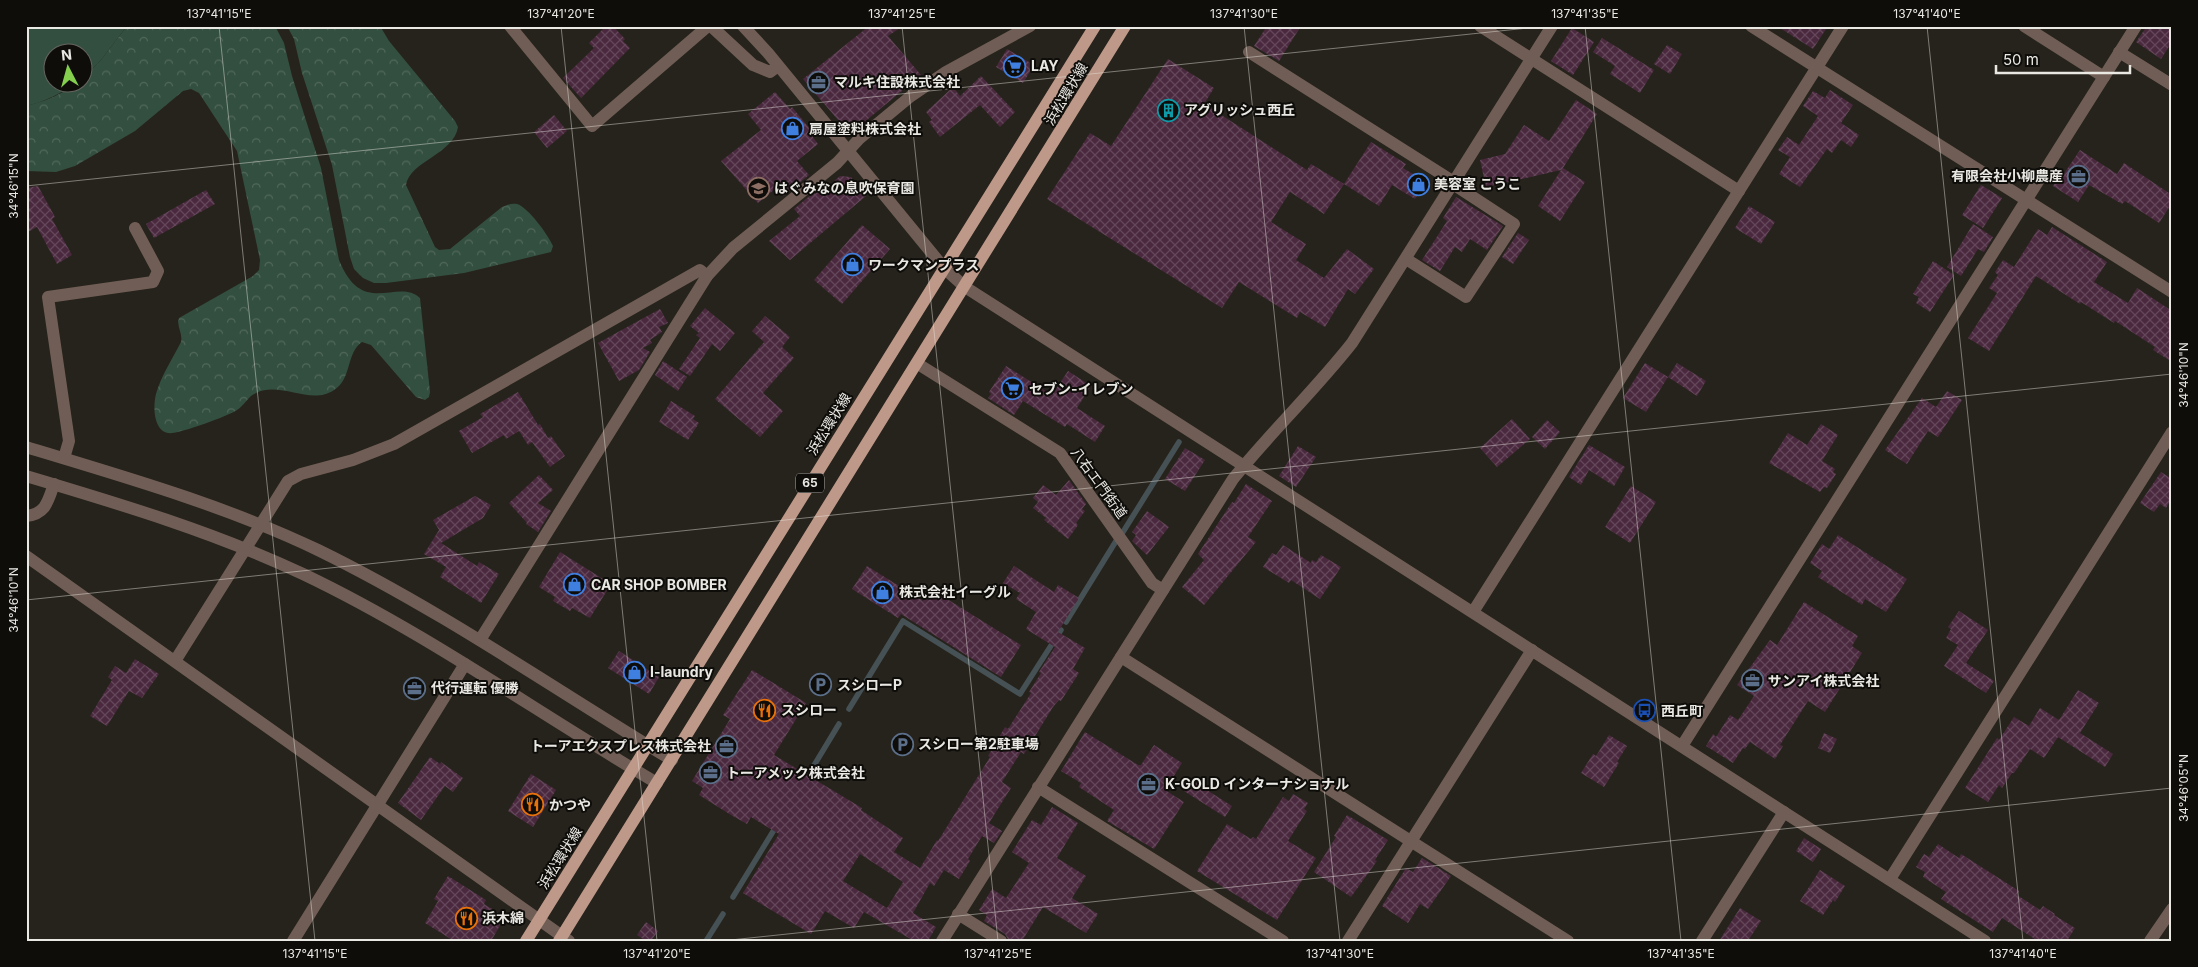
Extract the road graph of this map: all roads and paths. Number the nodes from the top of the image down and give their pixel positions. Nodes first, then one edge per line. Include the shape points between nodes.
1 (510, 26) edge
2 (709, 26) edge
3 (743, 26) edge
4 (1030, 26) edge
5 (1095, 26) edge
6 (1125, 26) edge
7 (1480, 26) edge
8 (1552, 26) edge
9 (1751, 26) edge
10 (1843, 26) edge
11 (2024, 26) edge
12 (2136, 26) edge
13 (1249, 52) dead end
14 (2120, 52) junction
15 (1532, 59) junction
16 (778, 66) junction
17 (1817, 68) junction
18 (2104, 77) junction
19 (2172, 85) edge
20 (848, 152) junction
21 (1453, 183) junction
22 (1739, 191) junction
23 (2026, 200) junction
24 (135, 228) dead end
25 (1406, 259) junction
26 (944, 268) junction
27 (707, 276) junction
28 (965, 286) junction
29 (2172, 292) edge
30 (918, 364) junction
31 (2172, 432) edge
32 (26, 447) edge
33 (64, 458) junction
34 (1244, 466) junction
35 (26, 476) edge
36 (54, 484) junction
37 (26, 516) edge
38 (260, 525) junction
39 (245, 549) junction
40 (26, 556) edge
41 (1163, 590) junction
42 (1473, 612) junction
43 (480, 640) junction
44 (1532, 650) junction
45 (1121, 657) junction
46 (175, 661) junction
47 (464, 664) junction
48 (648, 745) junction
49 (1682, 746) junction
50 (672, 760) junction
51 (633, 769) junction
52 (657, 783) junction
53 (1038, 788) junction
54 (377, 805) junction
55 (1784, 812) junction
56 (1410, 842) junction
57 (1890, 879) junction
58 (2172, 909) edge
59 (958, 914) junction
60 (539, 920) junction
61 (564, 939) edge
62 (293, 941) edge
63 (526, 941) edge
64 (942, 941) edge
65 (1001, 941) edge
66 (1283, 941) edge
67 (1348, 941) edge
68 (1568, 941) edge
69 (1702, 941) edge
70 (1985, 941) edge
71 (2150, 941) edge

1 - 2 street via 592,126
2 - 16 street via 753,65 770,72
3 - 16 street
4 - 20 street via 934,80 859,139
5 - 26 main road, 浜松環状線 / 65
6 - 28 main road, 浜松環状線 / 65
7 - 15 street
8 - 15 street
9 - 17 street
10 - 17 street
11 - 18 street
12 - 14 street
13 - 21 street
14 - 18 street
14 - 19 street
15 - 21 street
15 - 22 street
16 - 20 street
17 - 22 street
17 - 23 street
18 - 23 street
20 - 26 street
20 - 27 street via 733,248
21 - 25 street
21 - 25 street via 1514,224 1466,297
22 - 42 street
23 - 29 street
23 - 49 street
24 - 33 street via 158,271 153,282 48,297 69,441
25 - 34 street via 1347,350
26 - 28 street
26 - 48 main road, 浜松環状線 / 65
27 - 38 street via 700,270 394,444 294,477 283,486
27 - 43 street
28 - 30 main road, 浜松環状線 / 65
28 - 34 street
30 - 41 street, 八右エ門街道 via 1060,453 1152,583
30 - 50 main road, 浜松環状線 / 65
31 - 57 street
32 - 33 street
33 - 38 street via 163,488
34 - 41 street
34 - 42 street
35 - 36 street
36 - 37 street via 45,509 39,514
36 - 39 street via 154,515
38 - 39 street
38 - 43 street via 365,574
39 - 46 street
39 - 47 street via 352,599
40 - 46 street
41 - 45 street
42 - 44 street
43 - 48 street
44 - 49 street
44 - 56 street
45 - 53 street
45 - 56 street
46 - 54 street
47 - 51 street
47 - 54 street
48 - 50 street
48 - 51 main road, 浜松環状線 / 65
49 - 55 street
50 - 52 main road, 浜松環状線 / 65
51 - 52 street
51 - 60 main road, 浜松環状線 / 65
52 - 61 main road, 浜松環状線 / 65
53 - 59 street
53 - 66 street
54 - 60 street
54 - 62 street
55 - 57 street
55 - 69 street
56 - 67 street
56 - 68 street
57 - 70 street
58 - 71 street
59 - 64 street
59 - 65 street
60 - 61 street
60 - 63 main road, 浜松環状線 / 65

